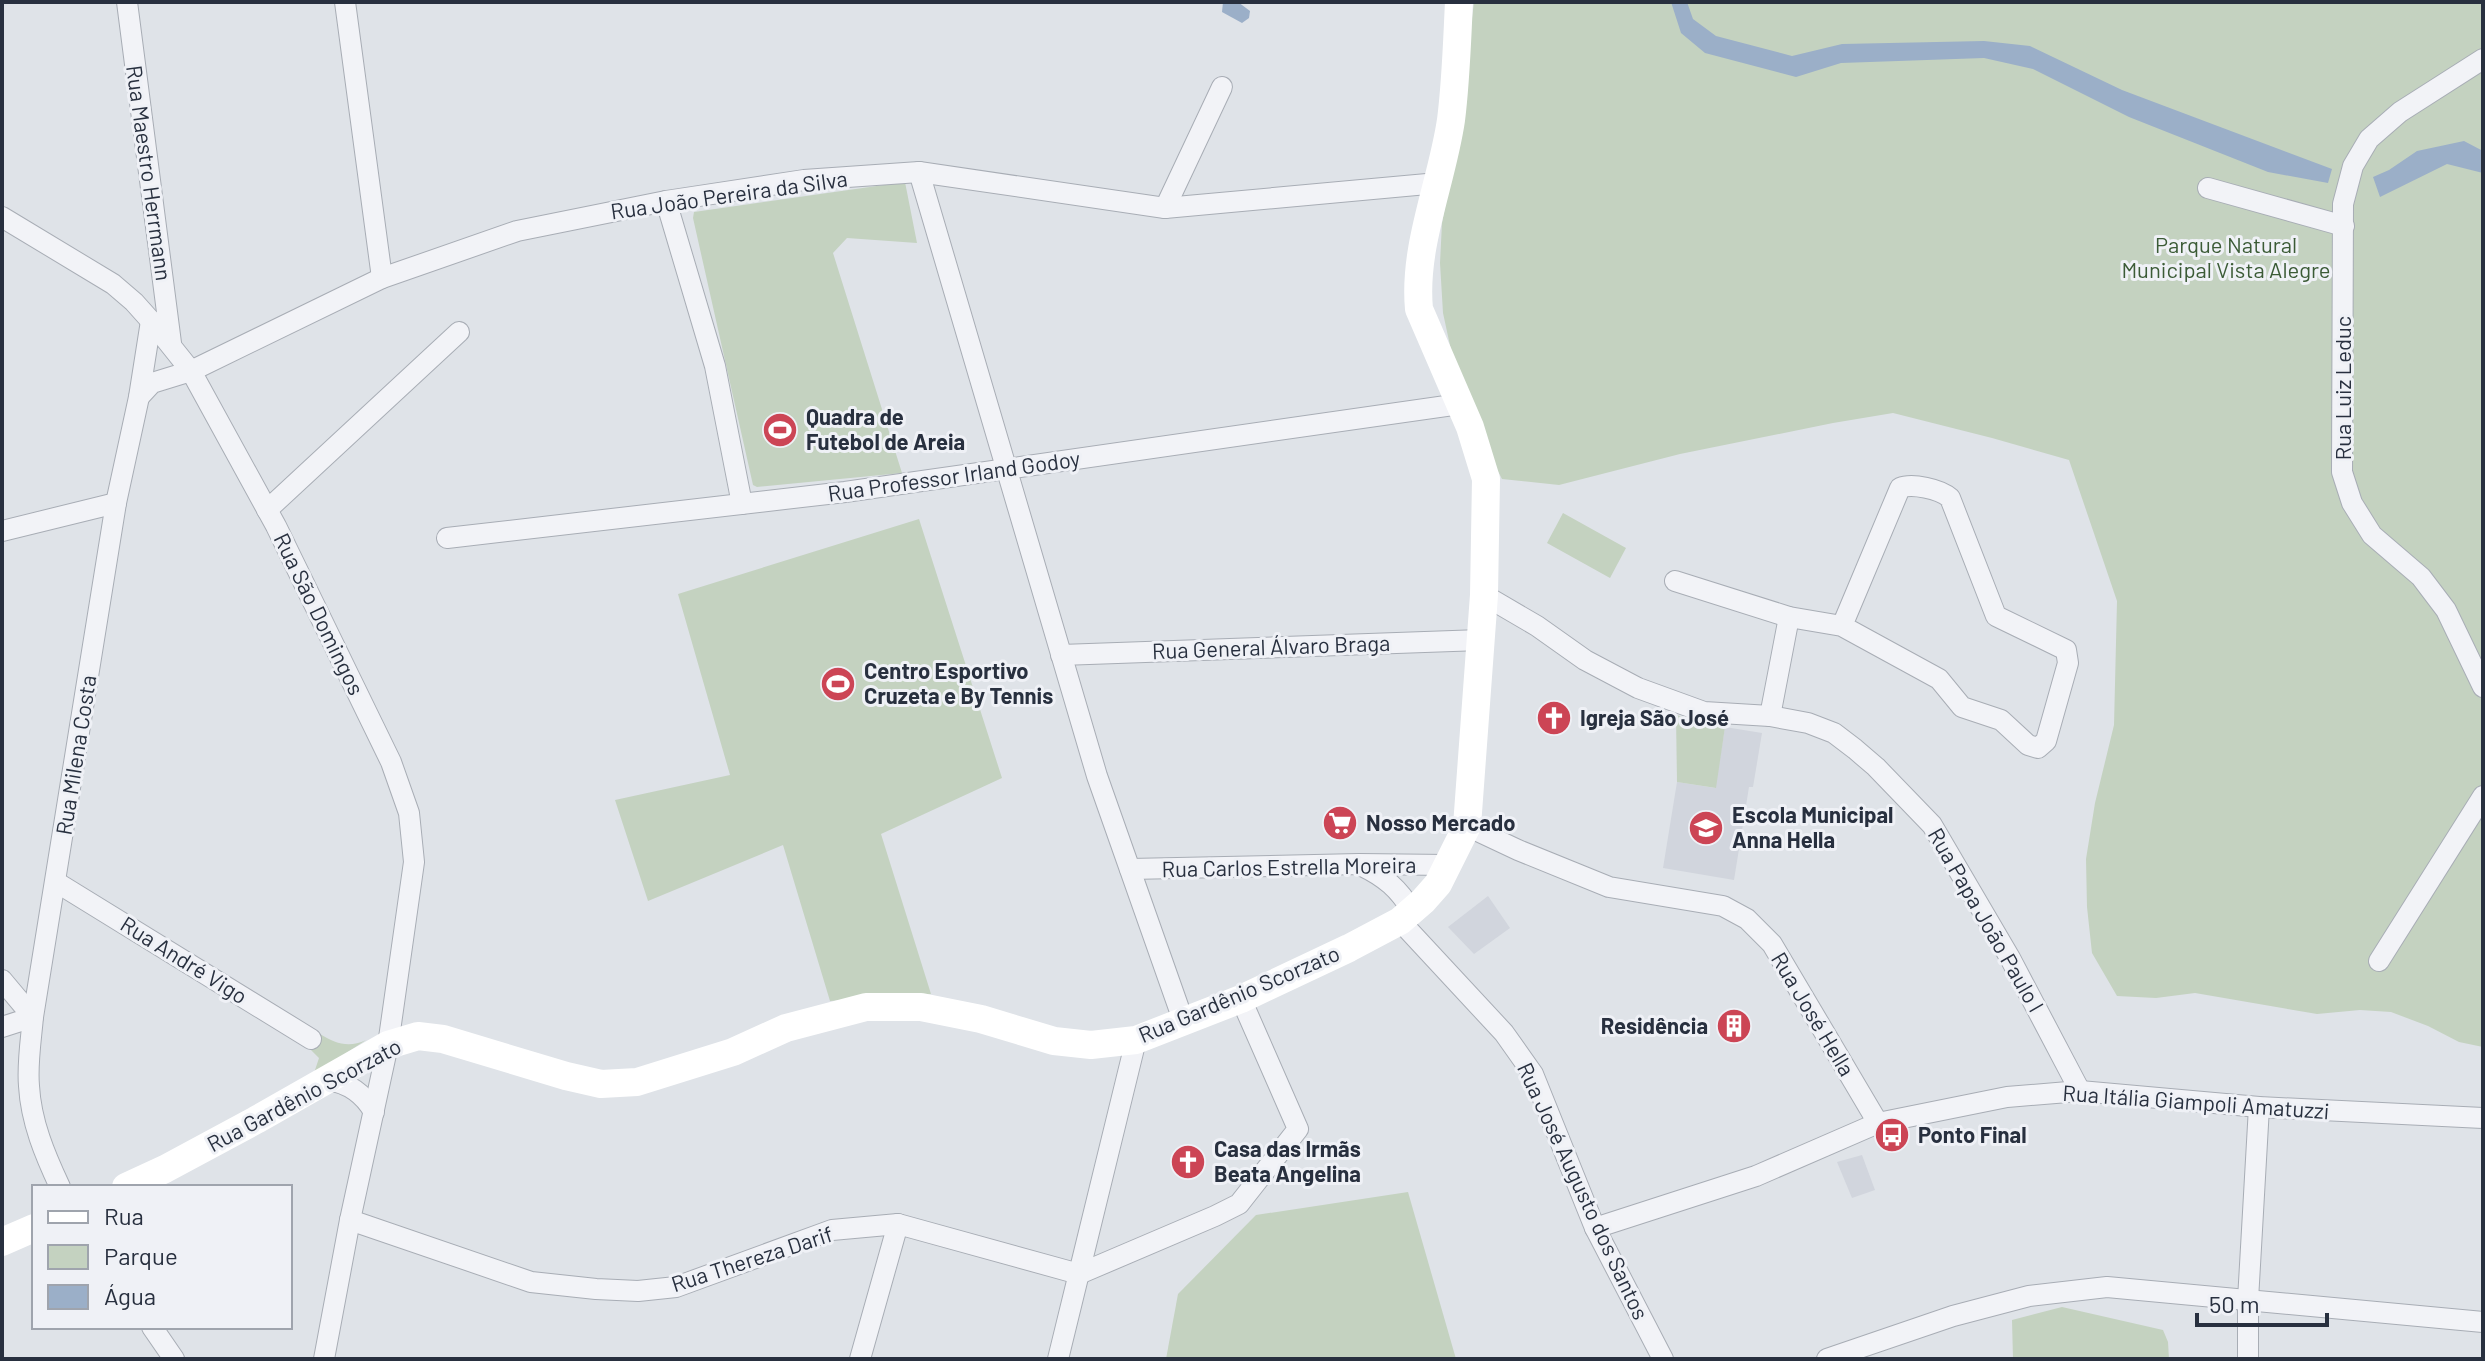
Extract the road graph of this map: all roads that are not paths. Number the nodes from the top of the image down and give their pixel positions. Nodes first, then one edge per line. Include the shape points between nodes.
1 (127, 2) edge
2 (345, 2) edge
3 (1459, 2) edge
4 (2483, 59) edge
5 (1222, 87) dead end
6 (919, 172) junction
7 (1438, 183) junction
8 (2208, 188) dead end
9 (666, 201) junction
10 (1165, 208) junction
11 (2, 217) edge
12 (2344, 226) junction
13 (164, 278) junction
14 (382, 278) junction
15 (134, 302) junction
16 (151, 321) junction
17 (459, 332) dead end
18 (171, 343) junction
19 (191, 371) junction
20 (139, 397) junction
21 (1460, 404) junction
22 (1006, 469) junction
23 (116, 503) junction
24 (742, 504) junction
25 (267, 510) junction
26 (2, 531) edge
27 (447, 538) dead end
28 (1675, 581) dead end
29 (1484, 595) junction
30 (1789, 617) junction
31 (1842, 626) junction
32 (1481, 640) junction
33 (1061, 655) junction
34 (2483, 687) edge
35 (1770, 716) junction
36 (2483, 796) edge
37 (1467, 826) junction
38 (1359, 864) junction
39 (1448, 865) junction
40 (1130, 869) junction
41 (56, 882) junction
42 (1406, 916) junction
43 (2379, 961) dead end
44 (2, 980) edge
45 (1241, 999) junction
46 (33, 1017) junction
47 (1183, 1020) junction
48 (2, 1027) edge
49 (311, 1039) dead end
50 (1136, 1040) junction
51 (388, 1045) junction
52 (328, 1080) junction
53 (2080, 1091) junction
54 (2259, 1107) junction
55 (374, 1112) junction
56 (2483, 1118) edge
57 (1878, 1123) junction
58 (59, 1185) edge
59 (130, 1185) edge
60 (350, 1220) junction
61 (898, 1224) junction
62 (1595, 1228) junction
63 (32, 1229) edge
64 (2, 1242) edge
65 (1079, 1274) junction
66 (2248, 1300) junction
67 (2483, 1322) edge
68 (153, 1329) edge
69 (174, 1359) edge
70 (324, 1359) edge
71 (860, 1359) edge
72 (1058, 1359) edge
73 (1663, 1359) edge
74 (1827, 1359) edge
75 (2248, 1359) edge

1 - 13 street, Rua Maestro Herrmann
2 - 14 street
3 - 7 street, Rua Gardênio Scorzato via 1451,119
4 - 12 street, Rua Luiz Leduc via 2400,112 2369,139 2353,166 2343,204
5 - 10 street
6 - 9 street, Rua João Pereira da Silva via 804,180
6 - 10 street, Rua João Pereira da Silva
6 - 22 street
7 - 10 street, Rua João Pereira da Silva
7 - 21 street, Rua Gardênio Scorzato via 1421,248 1417,291 1419,309
8 - 12 street
9 - 14 street, Rua João Pereira da Silva via 517,231
9 - 24 street via 715,366
11 - 15 street, Rua São Domingos
12 - 34 street, Rua Luiz Leduc via 2342,472 2352,503 2372,535 2421,577 2446,610
13 - 15 street
13 - 18 street, Rua Maestro Herrmann
14 - 19 street, Rua João Pereira da Silva
15 - 16 street, Rua São Domingos
16 - 18 street, Rua São Domingos
16 - 20 street, Rua Milena Costa
17 - 25 street
18 - 19 street, Rua São Domingos
19 - 20 street, Rua João Pereira da Silva via 152,383
19 - 25 street, Rua São Domingos
20 - 23 street, Rua Milena Costa
21 - 22 street, Rua Professor Irland Godoy
21 - 29 street, Rua Gardênio Scorzato via 1486,479
22 - 24 street, Rua Professor Irland Godoy
22 - 33 street
23 - 26 street
23 - 41 street, Rua Milena Costa
24 - 27 street, Rua Professor Irland Godoy
25 - 51 street, Rua São Domingos via 391,762 409,813 414,862
28 - 30 street
29 - 32 street, Rua Gardênio Scorzato
29 - 35 street, Rua Papa João Paulo I via 1638,688 1704,712
30 - 31 street
30 - 35 street
31 - 31 street via 1939,679 1962,707 2001,720 2028,745 2038,748 2046,741 2068,663 2066,650 1996,616 1945,493 1900,488
32 - 33 street, Rua General Álvaro Braga
32 - 37 street, Rua Gardênio Scorzato
33 - 40 street
35 - 53 street, Rua Papa João Paulo I via 1834,733 1932,825
36 - 43 street
37 - 39 street, Rua Gardênio Scorzato
37 - 57 street, Rua José Hella via 1609,887 1723,906 1747,919 1772,944
38 - 39 street, Rua Carlos Estrella Moreira
38 - 40 street, Rua Carlos Estrella Moreira
38 - 42 street, Rua José Augusto dos Santos via 1400,891
39 - 42 street, Rua Gardênio Scorzato via 1438,884
40 - 47 street
41 - 46 street, Rua Milena Costa
41 - 49 street, Rua André Vigo
42 - 45 street, Rua Gardênio Scorzato
42 - 62 street, Rua José Augusto dos Santos via 1533,1074
44 - 46 street
45 - 47 street, Rua Gardênio Scorzato
45 - 65 street via 1298,1129 1239,1204
46 - 48 street
46 - 58 street, Rua Milena Costa via 29,1085 34,1119
47 - 50 street, Rua Gardênio Scorzato
50 - 51 street, Rua Gardênio Scorzato via 1091,1045 1054,1041 921,1007 866,1007 786,1028 733,1052 637,1082 601,1084 443,1039 418,1036
50 - 65 street
51 - 52 street, Rua Gardênio Scorzato
51 - 55 street, Rua São Domingos
52 - 55 street via 354,1089
52 - 59 street, Rua Gardênio Scorzato
53 - 54 street, Rua Itália Giampoli Amatuzzi
53 - 57 street, Rua Itália Giampoli Amatuzzi via 2007,1097
54 - 56 street, Rua Itália Giampoli Amatuzzi
54 - 66 street
55 - 60 street, Rua São Domingos
57 - 62 street, Rua Itália Giampoli Amatuzzi via 1756,1176
60 - 61 street, Rua Thereza Darif via 531,1282 638,1291 676,1287 832,1230
60 - 70 street, Rua São Domingos
61 - 65 street, Rua Thereza Darif
61 - 71 street
62 - 73 street, Rua José Augusto dos Santos
63 - 64 street
65 - 72 street
66 - 67 street
66 - 74 street via 2107,1287 2029,1296
66 - 75 street
68 - 69 street

